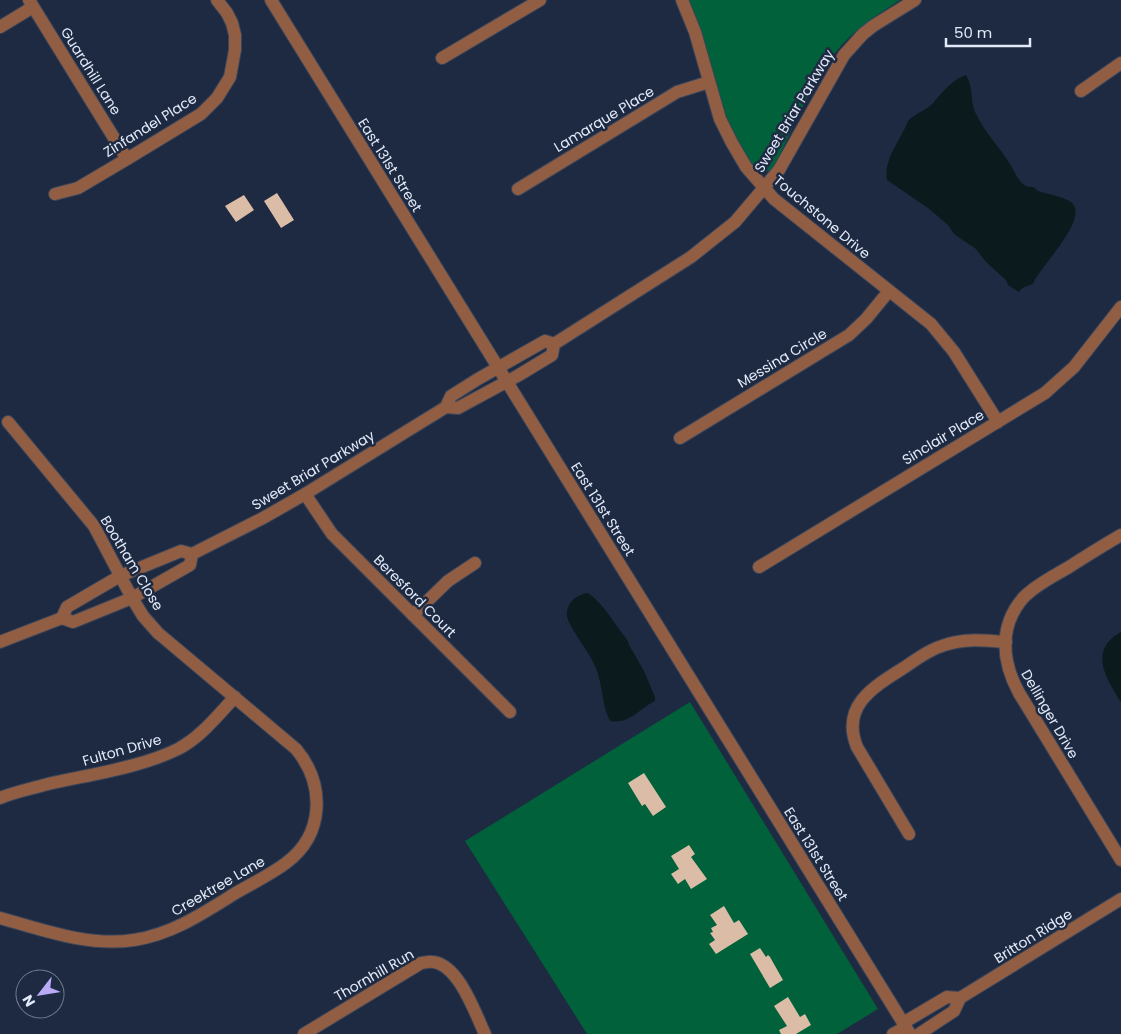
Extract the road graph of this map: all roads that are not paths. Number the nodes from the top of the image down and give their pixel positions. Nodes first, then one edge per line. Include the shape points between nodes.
1 (217, 0) edge
2 (271, 0) edge
3 (540, 0) edge
4 (682, 0) edge
5 (915, 0) edge
6 (31, 3) edge
7 (0, 27) edge
8 (442, 58) dead end
9 (1121, 63) edge
10 (709, 82) junction
11 (1081, 91) dead end
12 (127, 159) junction
13 (518, 189) dead end
14 (764, 189) junction
15 (55, 194) dead end
16 (889, 291) junction
17 (1121, 307) edge
18 (554, 344) junction
19 (498, 368) junction
20 (506, 382) junction
21 (446, 407) junction
22 (8, 422) dead end
23 (998, 422) junction
24 (680, 438) dead end
25 (305, 494) junction
26 (1121, 535) edge
27 (192, 554) junction
28 (475, 563) dead end
29 (759, 567) dead end
30 (120, 576) junction
31 (132, 598) junction
32 (413, 615) junction
33 (62, 618) junction
34 (0, 642) edge
35 (1006, 642) junction
36 (235, 698) junction
37 (510, 712) dead end
38 (317, 796) joint
39 (0, 798) edge
40 (909, 834) dead end
41 (1121, 860) edge
42 (1121, 899) edge
43 (0, 918) edge
44 (960, 998) junction
45 (906, 1028) edge
46 (304, 1034) edge
47 (485, 1034) edge
48 (893, 1034) edge
49 (919, 1034) edge

1 - 12 street, Zinfandel Place via 227,13 235,35 230,77 217,98 200,114
2 - 19 street, East 131st Street
3 - 8 street
4 - 10 street, Touchstone Drive
5 - 14 street, Sweet Briar Parkway via 873,26 844,56 779,170
6 - 7 street
6 - 12 street, Guardhill Lane
9 - 11 street
10 - 13 street, Lamarque Place via 677,92
10 - 14 street, Touchstone Drive via 720,120 746,167
12 - 15 street, Zinfandel Place via 78,188
14 - 16 street, Touchstone Drive
14 - 18 street, Sweet Briar Parkway via 713,241
16 - 23 street, Touchstone Drive via 931,324 946,341
16 - 24 street, Messina Circle via 849,335
17 - 23 street, Sinclair Place via 1074,367 1045,393
18 - 19 street, Sweet Briar Parkway via 545,341
18 - 20 street, Sweet Briar Parkway via 552,355
19 - 20 street, East 131st Street
19 - 21 street, Sweet Briar Parkway via 451,396
20 - 21 street, Sweet Briar Parkway via 458,408
20 - 45 street, East 131st Street
21 - 25 street, Sweet Briar Parkway
22 - 30 street, Bootham Close via 94,526
23 - 29 street, Sinclair Place
25 - 27 street, Sweet Briar Parkway
25 - 32 street, Beresford Court via 332,534
26 - 35 street, Dellinger Drive via 1043,582 1025,597 1010,622
27 - 30 street, Sweet Briar Parkway via 181,551
27 - 31 street, Sweet Briar Parkway via 190,565
28 - 32 street via 448,581
30 - 31 street, Bootham Close
30 - 33 street, Sweet Briar Parkway via 67,607
31 - 33 street, Sweet Briar Parkway via 72,622
31 - 36 street, Bootham Close via 158,633
32 - 37 street, Beresford Court
33 - 34 street, Sweet Briar Parkway
35 - 40 street via 964,641 939,647 873,688 862,699 852,731 857,747
35 - 41 street, Dellinger Drive via 1004,651 1012,682
36 - 38 street, Bootham Close via 300,754
36 - 39 street, Fulton Drive via 195,738 161,756
38 - 43 street, Creektree Lane via 318,810 313,827 301,848 287,862 187,923 166,932 134,940 104,942 66,936
42 - 44 street, Britton Ridge
44 - 45 street, Britton Ridge via 947,997
44 - 49 street, Britton Ridge via 954,1012
45 - 48 street, Britton Ridge
46 - 47 street, Thornhill Run via 421,963 433,962 451,970 466,992

